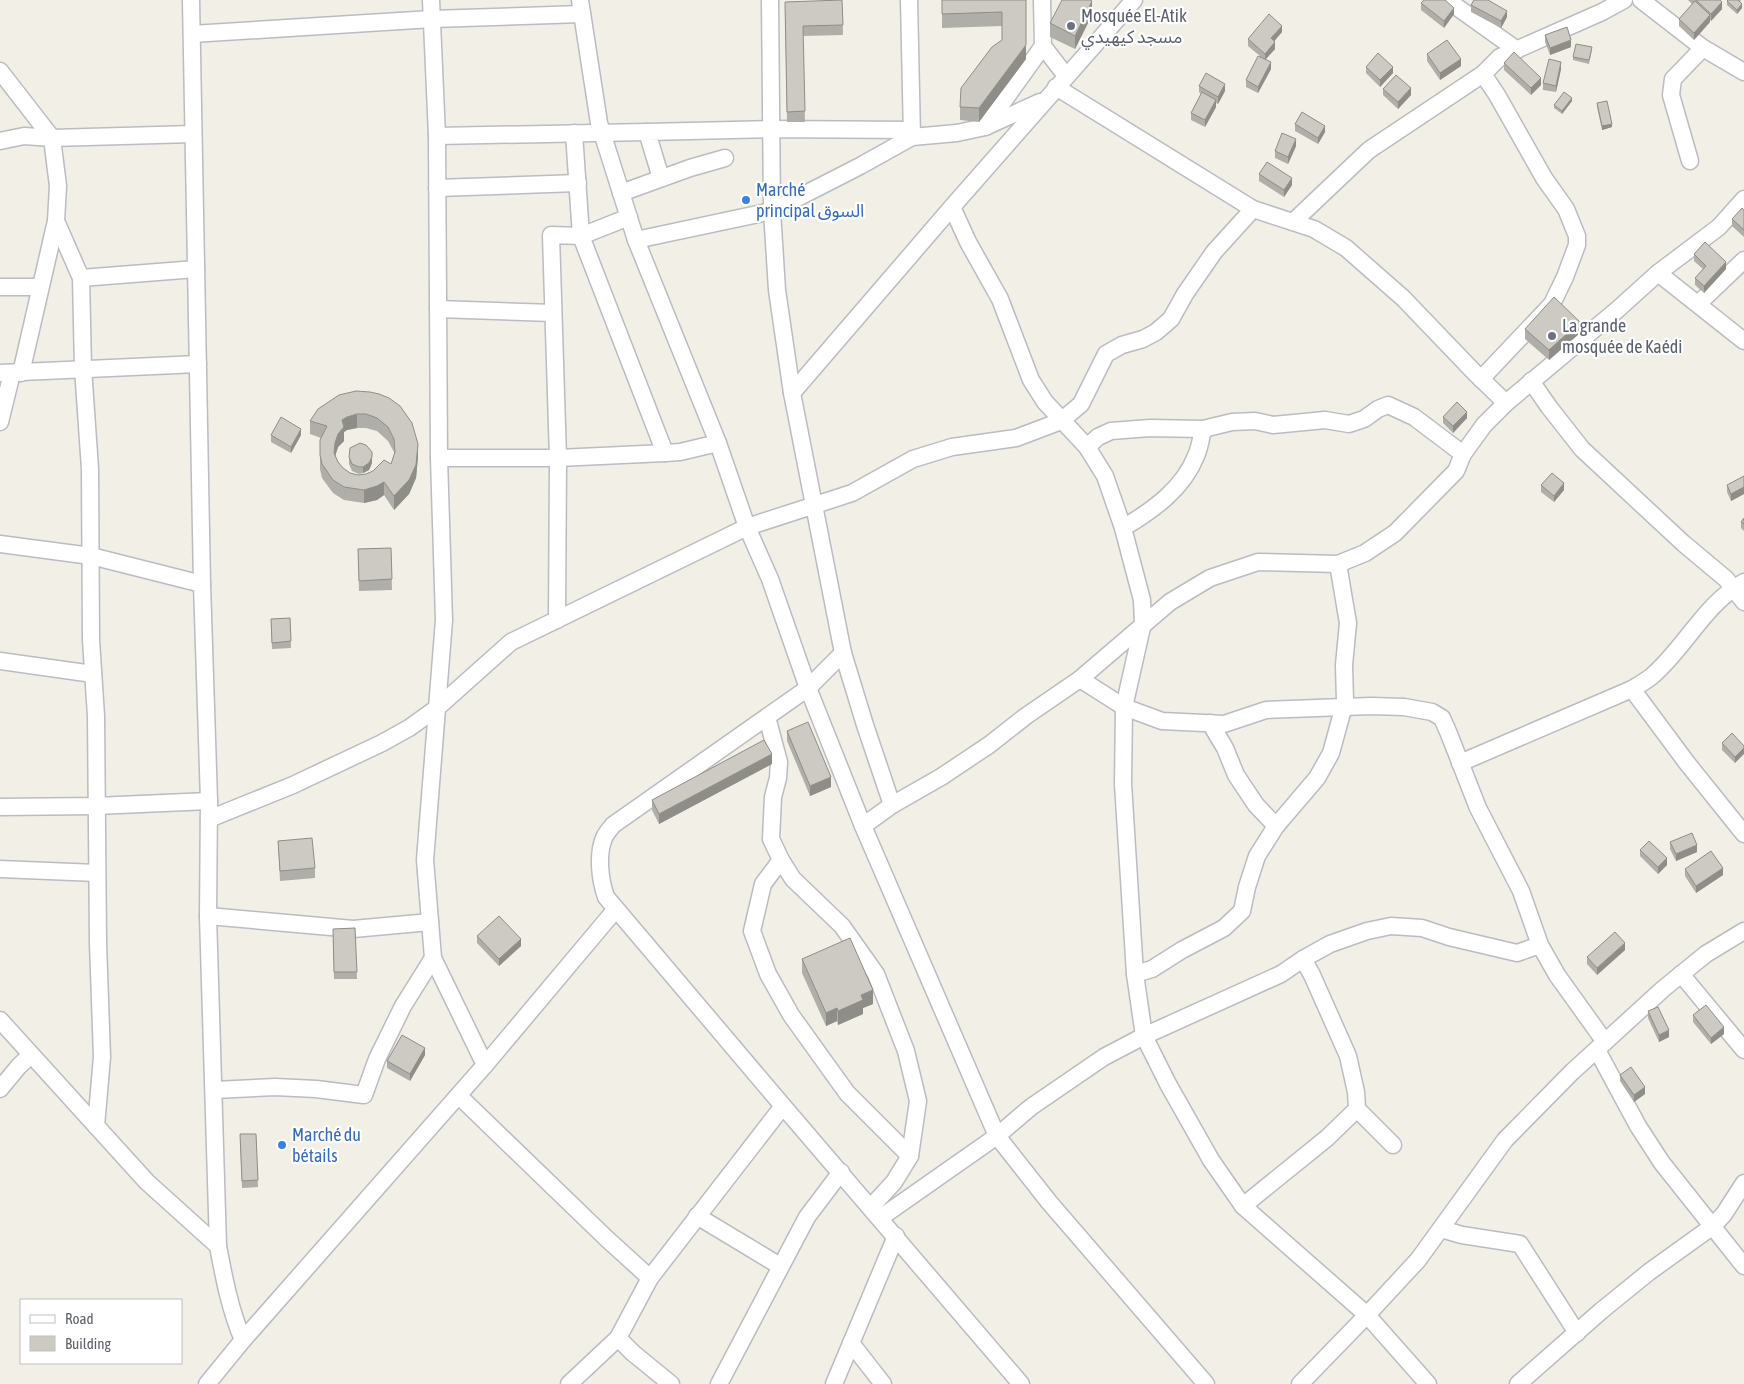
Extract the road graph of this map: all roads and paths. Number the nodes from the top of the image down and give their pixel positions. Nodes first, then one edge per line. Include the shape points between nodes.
1 (191, 0) edge
2 (431, 0) edge
3 (770, 0) edge
4 (909, 0) edge
5 (1042, 0) edge
6 (1134, 0) edge
7 (1624, 0) edge
8 (1641, 0) edge
9 (1452, 2) edge
10 (581, 7) edge
11 (432, 19) junction
12 (192, 34) junction
13 (1043, 46) junction
14 (1703, 48) junction
15 (1517, 50) junction
16 (0, 71) edge
17 (1744, 72) edge
18 (1483, 74) junction
19 (1061, 82) junction
20 (1044, 100) junction
21 (985, 127) junction
22 (771, 130) junction
23 (647, 132) junction
24 (574, 133) junction
25 (602, 133) junction
26 (194, 134) junction
27 (911, 134) junction
28 (437, 136) junction
29 (52, 138) junction
30 (0, 141) edge
31 (725, 158) dead end
32 (1690, 161) dead end
33 (661, 178) junction
34 (578, 183) junction
35 (437, 188) junction
36 (622, 193) junction
37 (1744, 199) edge
38 (952, 207) junction
39 (1253, 209) junction
40 (772, 211) junction
41 (629, 217) junction
42 (56, 220) junction
43 (1293, 222) junction
44 (582, 236) junction
45 (636, 240) junction
46 (1744, 260) edge
47 (196, 269) junction
48 (1658, 273) junction
49 (81, 278) junction
50 (0, 287) edge
51 (40, 287) junction
52 (1699, 304) junction
53 (438, 309) junction
54 (554, 313) junction
55 (1744, 341) edge
56 (198, 364) junction
57 (83, 368) junction
58 (11, 373) edge
59 (1482, 379) junction
60 (1531, 381) junction
61 (792, 392) junction
62 (1506, 403) junction
63 (1062, 421) junction
64 (0, 422) edge
65 (1202, 429) junction
66 (718, 443) junction
67 (1088, 447) junction
68 (665, 453) junction
69 (1463, 454) junction
70 (439, 458) junction
71 (558, 458) junction
72 (814, 506) junction
73 (747, 527) junction
74 (1123, 528) junction
75 (0, 544) edge
76 (91, 556) junction
77 (1338, 564) junction
78 (202, 584) junction
79 (1739, 585) edge
80 (1744, 602) edge
81 (557, 620) junction
82 (1143, 624) junction
83 (843, 653) junction
84 (0, 661) edge
85 (93, 674) junction
86 (1080, 679) junction
87 (808, 688) junction
88 (1632, 690) junction
89 (1124, 707) junction
90 (437, 708) junction
91 (1344, 708) junction
92 (767, 717) junction
93 (1210, 723) junction
94 (1460, 763) junction
95 (209, 801) junction
96 (892, 805) junction
97 (96, 806) junction
98 (0, 807) edge
99 (209, 819) junction
100 (863, 826) junction
101 (1276, 826) junction
102 (1744, 834) edge
103 (781, 860) junction
104 (0, 869) edge
105 (97, 873) junction
106 (616, 909) junction
107 (208, 916) junction
108 (430, 922) junction
109 (1744, 931) edge
110 (1540, 945) junction
111 (433, 958) junction
112 (1303, 959) junction
113 (1134, 974) junction
114 (1681, 974) junction
115 (0, 1020) edge
116 (1144, 1036) junction
117 (1601, 1046) junction
118 (1744, 1050) edge
119 (32, 1055) junction
120 (485, 1066) junction
121 (0, 1089) edge
122 (214, 1090) junction
123 (459, 1096) junction
124 (783, 1106) junction
125 (1357, 1109) junction
126 (96, 1126) junction
127 (997, 1136) junction
128 (1393, 1145) dead end
129 (910, 1156) junction
130 (841, 1172) junction
131 (1744, 1183) edge
132 (1243, 1206) junction
133 (876, 1212) junction
134 (697, 1216) junction
135 (1713, 1226) junction
136 (1441, 1229) junction
137 (896, 1236) junction
138 (218, 1246) junction
139 (780, 1266) junction
140 (1744, 1266) edge
141 (650, 1278) junction
142 (1367, 1315) junction
143 (1577, 1333) junction
144 (618, 1338) junction
145 (244, 1340) junction
146 (850, 1343) junction
147 (207, 1384) edge
148 (569, 1384) edge
149 (671, 1384) edge
150 (719, 1384) edge
151 (834, 1384) edge
152 (883, 1384) edge
153 (1021, 1384) edge
154 (1206, 1384) edge
155 (1300, 1384) edge
156 (1428, 1384) edge
157 (1518, 1384) edge

1 - 12 street
2 - 11 street
3 - 22 street
4 - 27 street
5 - 13 street
6 - 19 street
7 - 15 street
8 - 14 street
9 - 15 street
10 - 11 street
10 - 25 street
11 - 12 street
11 - 28 street
12 - 26 street
13 - 19 street
13 - 21 street
14 - 17 street
14 - 32 street via 1671,84 1671,95
15 - 18 street via 1500,58
16 - 29 street
18 - 43 street via 1369,150
18 - 59 street via 1544,178 1566,209 1577,236 1577,245 1552,304
19 - 20 street
19 - 39 street via 1099,116
20 - 21 street
20 - 38 street
21 - 27 street via 957,133
22 - 23 street
22 - 27 street
22 - 40 street
23 - 25 street
23 - 33 street
24 - 25 street
24 - 28 street
24 - 34 street
25 - 36 street
26 - 29 street
26 - 47 street
27 - 40 street via 860,166
28 - 35 street
29 - 30 street via 24,136
29 - 42 street via 58,186
31 - 33 street
33 - 36 street
34 - 35 street
34 - 44 street
35 - 53 street
36 - 41 street
37 - 48 street via 1719,227
38 - 61 street
38 - 63 street via 1000,299 1031,380
39 - 43 street
39 - 63 street via 1214,252 1171,319 1143,339 1106,354 1081,404
40 - 45 street
40 - 61 street via 777,290
41 - 44 street
41 - 45 street
42 - 49 street
42 - 51 street
43 - 59 street via 1346,248 1403,298
44 - 54 street via 551,235
44 - 68 street
45 - 66 street
46 - 52 street
47 - 49 street
47 - 56 street
48 - 52 street
48 - 60 street
49 - 57 street
50 - 51 street
51 - 58 street
52 - 55 street
53 - 54 street
53 - 70 street
54 - 71 street
56 - 57 street
56 - 78 street
57 - 58 street
57 - 76 street via 90,469
58 - 64 street
59 - 62 street
60 - 62 street
60 - 79 street via 1582,449
61 - 72 street
62 - 69 street via 1484,425
63 - 67 street
63 - 72 street via 1016,438 952,447 914,459 852,493
65 - 67 street via 1111,431
65 - 69 street via 1255,421 1273,425 1325,420 1349,424 1388,405 1414,417
65 - 74 street via 1197,454 1189,471 1153,509
66 - 68 street
66 - 73 street
67 - 74 street via 1105,476
68 - 71 street
69 - 77 street via 1456,471 1395,533 1365,553
70 - 71 street
70 - 90 street via 444,620
71 - 81 street
72 - 73 street
72 - 83 street
73 - 81 street
73 - 87 street via 770,579
74 - 82 street via 1142,600
75 - 76 street
76 - 78 street
76 - 85 street
77 - 82 street via 1258,562 1210,578 1170,602
77 - 91 street via 1348,623
78 - 95 street
79 - 80 street
79 - 88 street via 1713,607 1652,676
81 - 90 street via 511,642
82 - 86 street
82 - 89 street
83 - 87 street
83 - 96 street
84 - 85 street
85 - 97 street
86 - 89 street
86 - 96 street via 989,745
87 - 92 street
87 - 100 street
88 - 94 street
88 - 102 street
89 - 93 street via 1162,721
89 - 113 street via 1123,784
90 - 99 street via 382,743 293,785
90 - 108 street via 425,860
91 - 93 street via 1266,710 1224,724
91 - 94 street via 1404,707 1432,712 1442,718
91 - 101 street via 1331,753 1317,778
92 - 103 street via 779,762 771,839
92 - 106 street via 613,825 604,838 601,872 606,897
93 - 101 street via 1236,775 1256,805
94 - 110 street via 1478,808 1521,891
95 - 97 street
95 - 99 street
96 - 100 street
97 - 98 street
97 - 105 street
99 - 107 street
100 - 127 street
101 - 113 street via 1257,856 1242,911 1224,928 1152,969
103 - 129 street via 793,879 842,926 876,974 906,1051 918,1102
103 - 129 street via 763,884 752,932 768,974 791,1015 847,1093
104 - 105 street
105 - 126 street via 102,1057
106 - 120 street
106 - 124 street
107 - 108 street via 353,929
107 - 122 street
108 - 111 street
109 - 114 street
110 - 112 street via 1517,953 1422,928 1392,926 1330,944
110 - 117 street
111 - 120 street
111 - 122 street via 403,1006 377,1059 364,1095 292,1088
112 - 116 street via 1281,974
112 - 125 street via 1348,1056
113 - 116 street
114 - 117 street
114 - 118 street
115 - 119 street
116 - 127 street via 1104,1057 1031,1107
116 - 132 street via 1211,1160
117 - 135 street via 1638,1126 1662,1163
117 - 136 street via 1504,1140
119 - 121 street
119 - 126 street
120 - 123 street
122 - 138 street
123 - 141 street
123 - 145 street
124 - 130 street
124 - 134 street
125 - 128 street
125 - 132 street via 1327,1138
126 - 138 street via 147,1182
127 - 133 street
127 - 154 street via 1049,1202
129 - 133 street
130 - 133 street
130 - 139 street via 807,1218
131 - 135 street
132 - 142 street
133 - 137 street
134 - 139 street
134 - 141 street
135 - 140 street
135 - 143 street via 1601,1310
136 - 142 street via 1418,1260
136 - 143 street via 1520,1244
137 - 146 street
137 - 153 street
138 - 145 street via 236,1323
139 - 150 street
141 - 144 street
142 - 155 street
142 - 156 street
143 - 157 street
144 - 148 street
144 - 149 street
145 - 147 street
146 - 151 street
146 - 152 street

